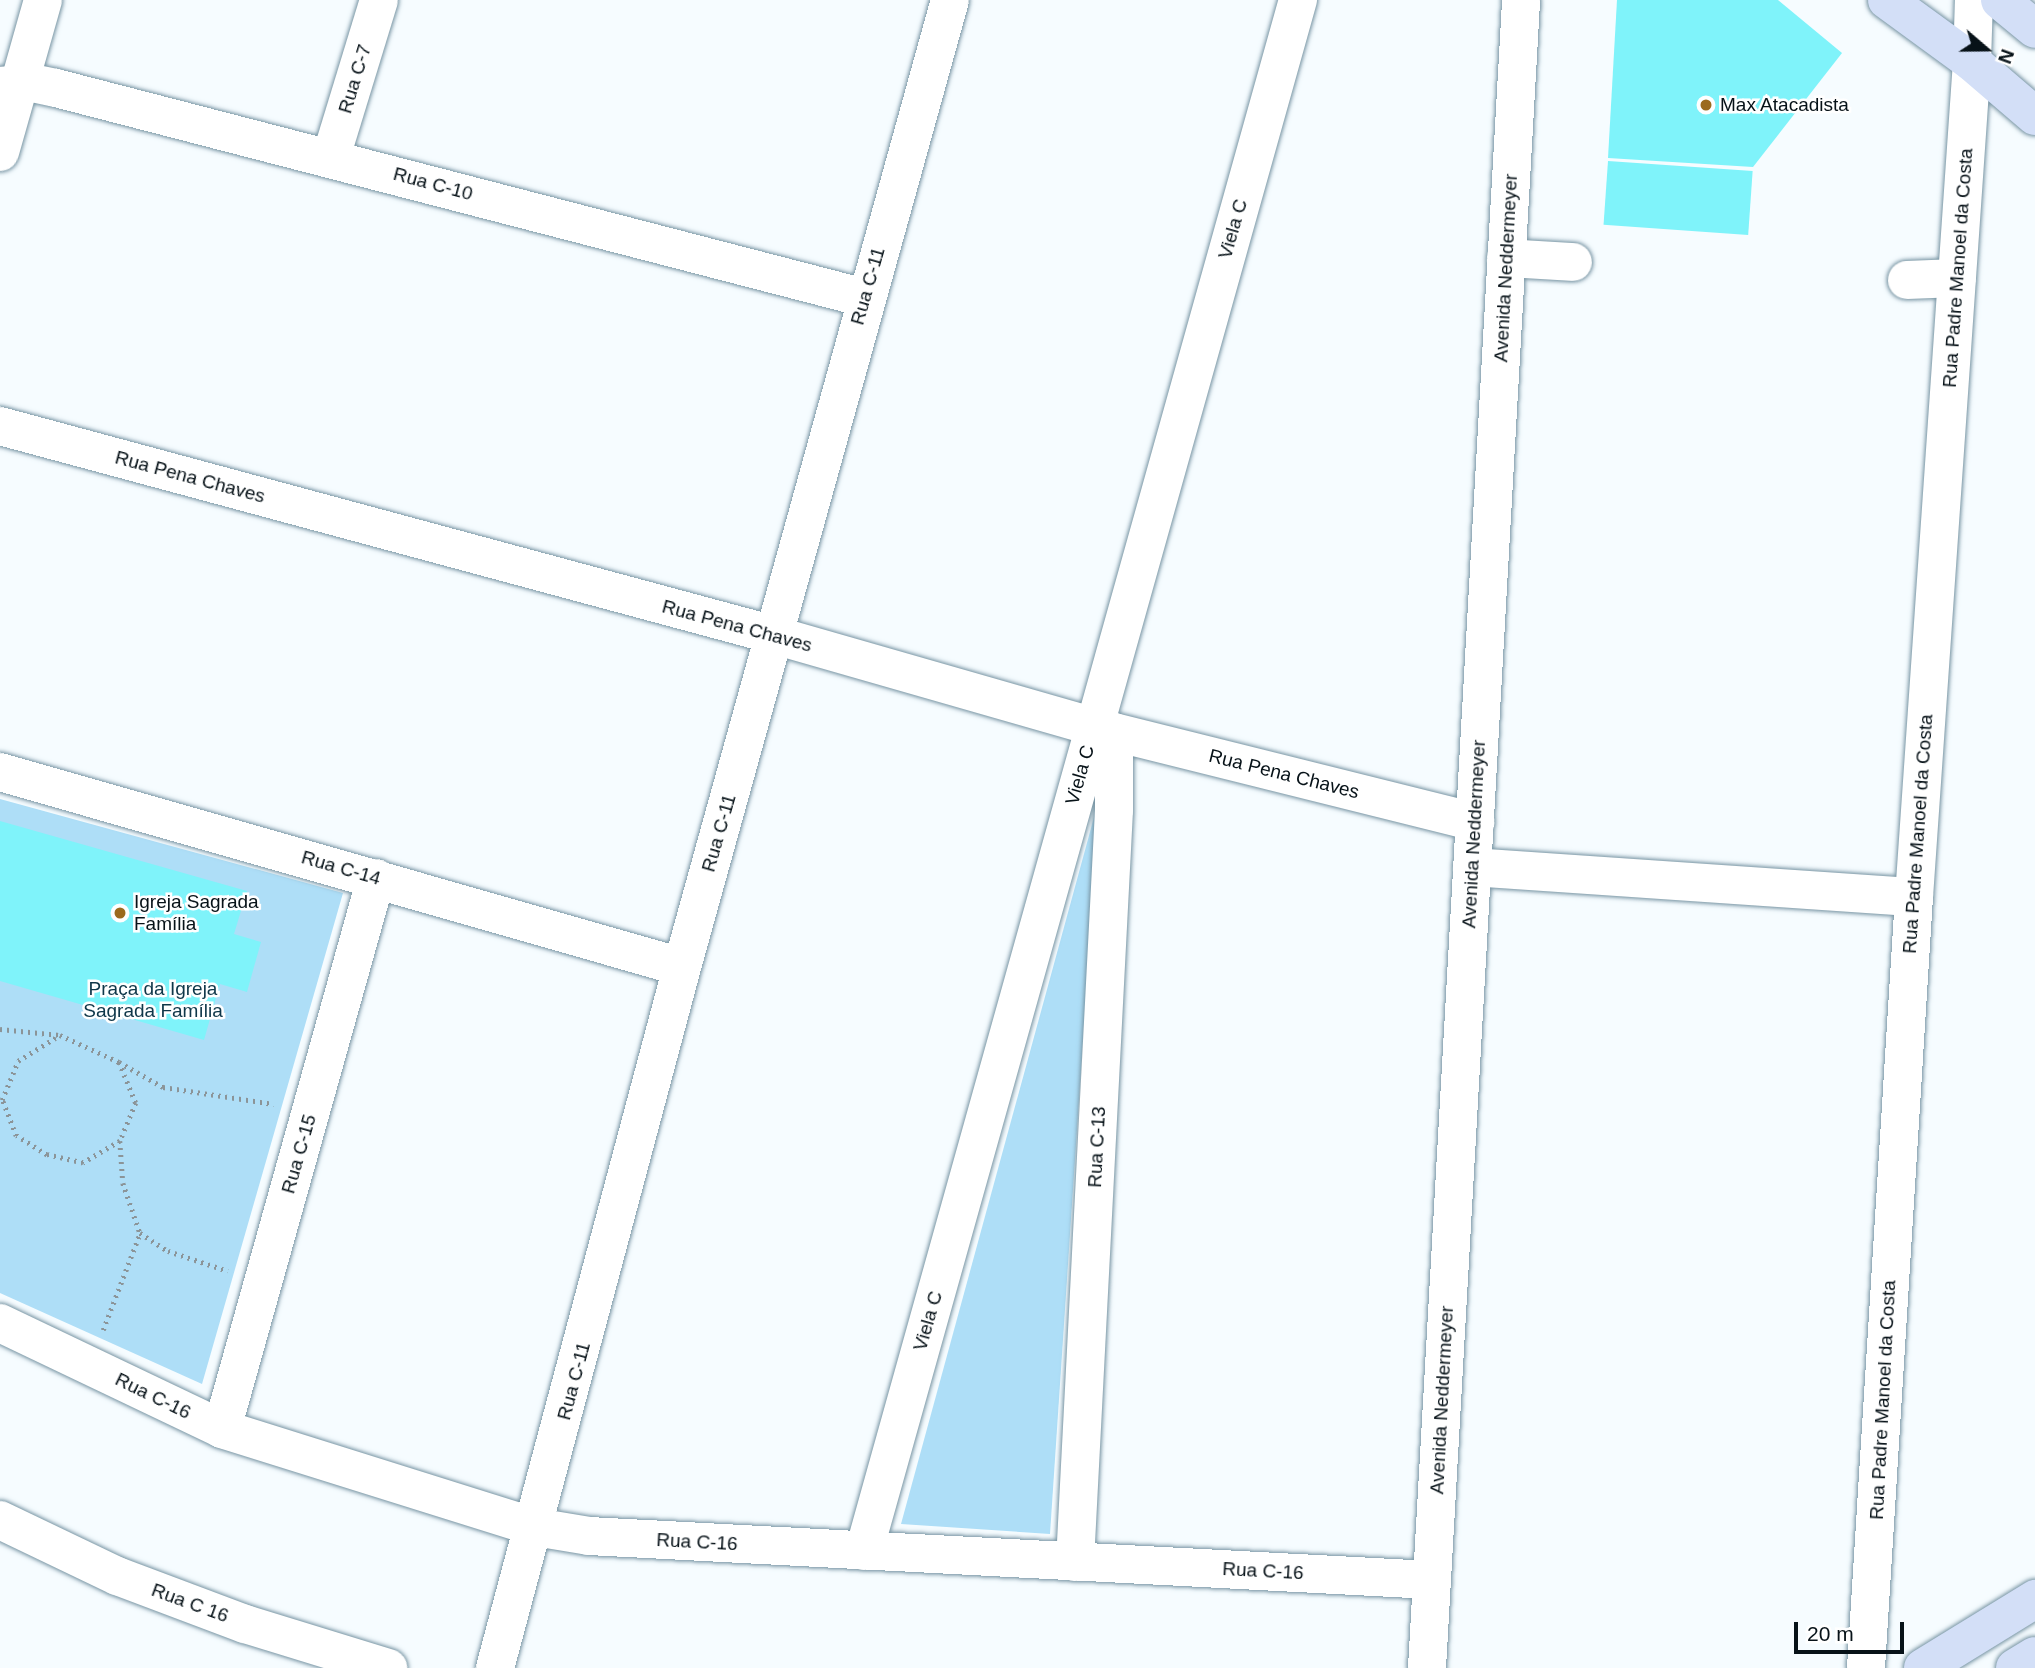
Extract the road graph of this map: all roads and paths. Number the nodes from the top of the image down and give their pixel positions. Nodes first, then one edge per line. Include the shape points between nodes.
1 (43, 0) edge
2 (379, 0) edge
3 (950, 0) edge
4 (1298, 0) edge
5 (1521, 0) edge
6 (1887, 0) edge
7 (1974, 0) edge
8 (2000, 0) edge
9 (2035, 29) edge
10 (1972, 62) junction
11 (9, 86) edge
12 (2035, 116) edge
13 (0, 152) edge
14 (331, 157) junction
15 (1506, 258) junction
16 (1573, 262) dead end
17 (1957, 278) junction
18 (1907, 281) dead end
19 (865, 298) junction
20 (0, 426) edge
21 (774, 635) junction
22 (1104, 729) junction
23 (0, 772) edge
24 (1475, 822) junction
25 (1472, 867) junction
26 (376, 878) junction
27 (1914, 897) junction
28 (682, 967) junction
29 (0, 1029) edge
30 (60, 1035) junction
31 (119, 1062) junction
32 (1, 1099) edge
33 (312, 1109) junction
34 (120, 1141) junction
35 (140, 1233) junction
36 (262, 1283) junction
37 (0, 1323) edge
38 (89, 1366) junction
39 (222, 1429) junction
40 (0, 1520) edge
41 (536, 1527) junction
42 (864, 1551) junction
43 (1075, 1562) junction
44 (1432, 1580) junction
45 (2035, 1599) edge
46 (2035, 1656) edge
47 (388, 1668) edge
48 (495, 1668) edge
49 (1427, 1668) edge
50 (1867, 1668) edge
51 (1923, 1668) edge
52 (2015, 1668) edge

1 - 11 street
2 - 14 street, Rua C-7
3 - 19 street, Rua C-11
4 - 22 street, Viela C
5 - 15 street, Avenida Neddermeyer
6 - 10 main road
7 - 10 street, Rua Padre Manoel da Costa
8 - 9 main road
10 - 12 main road
10 - 17 street, Rua Padre Manoel da Costa
11 - 13 street
11 - 14 street, Rua C-10 via 32,83 56,88
14 - 19 street, Rua C-10
15 - 16 street
15 - 24 street, Avenida Neddermeyer
17 - 18 street
17 - 27 street, Rua Padre Manoel da Costa
19 - 21 street, Rua C-11
20 - 21 street, Rua Pena Chaves
21 - 22 street, Rua Pena Chaves
21 - 28 street, Rua C-11
22 - 24 street, Rua Pena Chaves
22 - 42 street, Viela C
22 - 43 street, Rua C-13 via 1114,810
23 - 26 street, Rua C-14
24 - 25 street, Avenida Neddermeyer
25 - 27 street
25 - 44 street, Avenida Neddermeyer
26 - 28 street, Rua C-14
26 - 33 street, Rua C-15
27 - 50 street, Rua Padre Manoel da Costa
28 - 41 street, Rua C-11
29 - 30 path
30 - 31 path
30 - 32 path via 18,1061
31 - 33 path via 163,1087
31 - 34 path via 135,1103
32 - 34 path via 16,1136 47,1155 83,1163
33 - 36 street, Rua C-15
34 - 35 path via 122,1183
35 - 36 path via 168,1251
35 - 38 path
36 - 39 street, Rua C-15
37 - 38 street, Rua C-16
38 - 39 street, Rua C-16
39 - 41 street, Rua C-16
40 - 47 street, Rua C 16 via 130,1581 245,1624
41 - 42 street, Rua C-16 via 589,1536
41 - 48 street, Rua C-11
42 - 43 street, Rua C-16
43 - 44 street, Rua C-16
44 - 49 street, Avenida Neddermeyer
45 - 51 main road
46 - 52 main road

